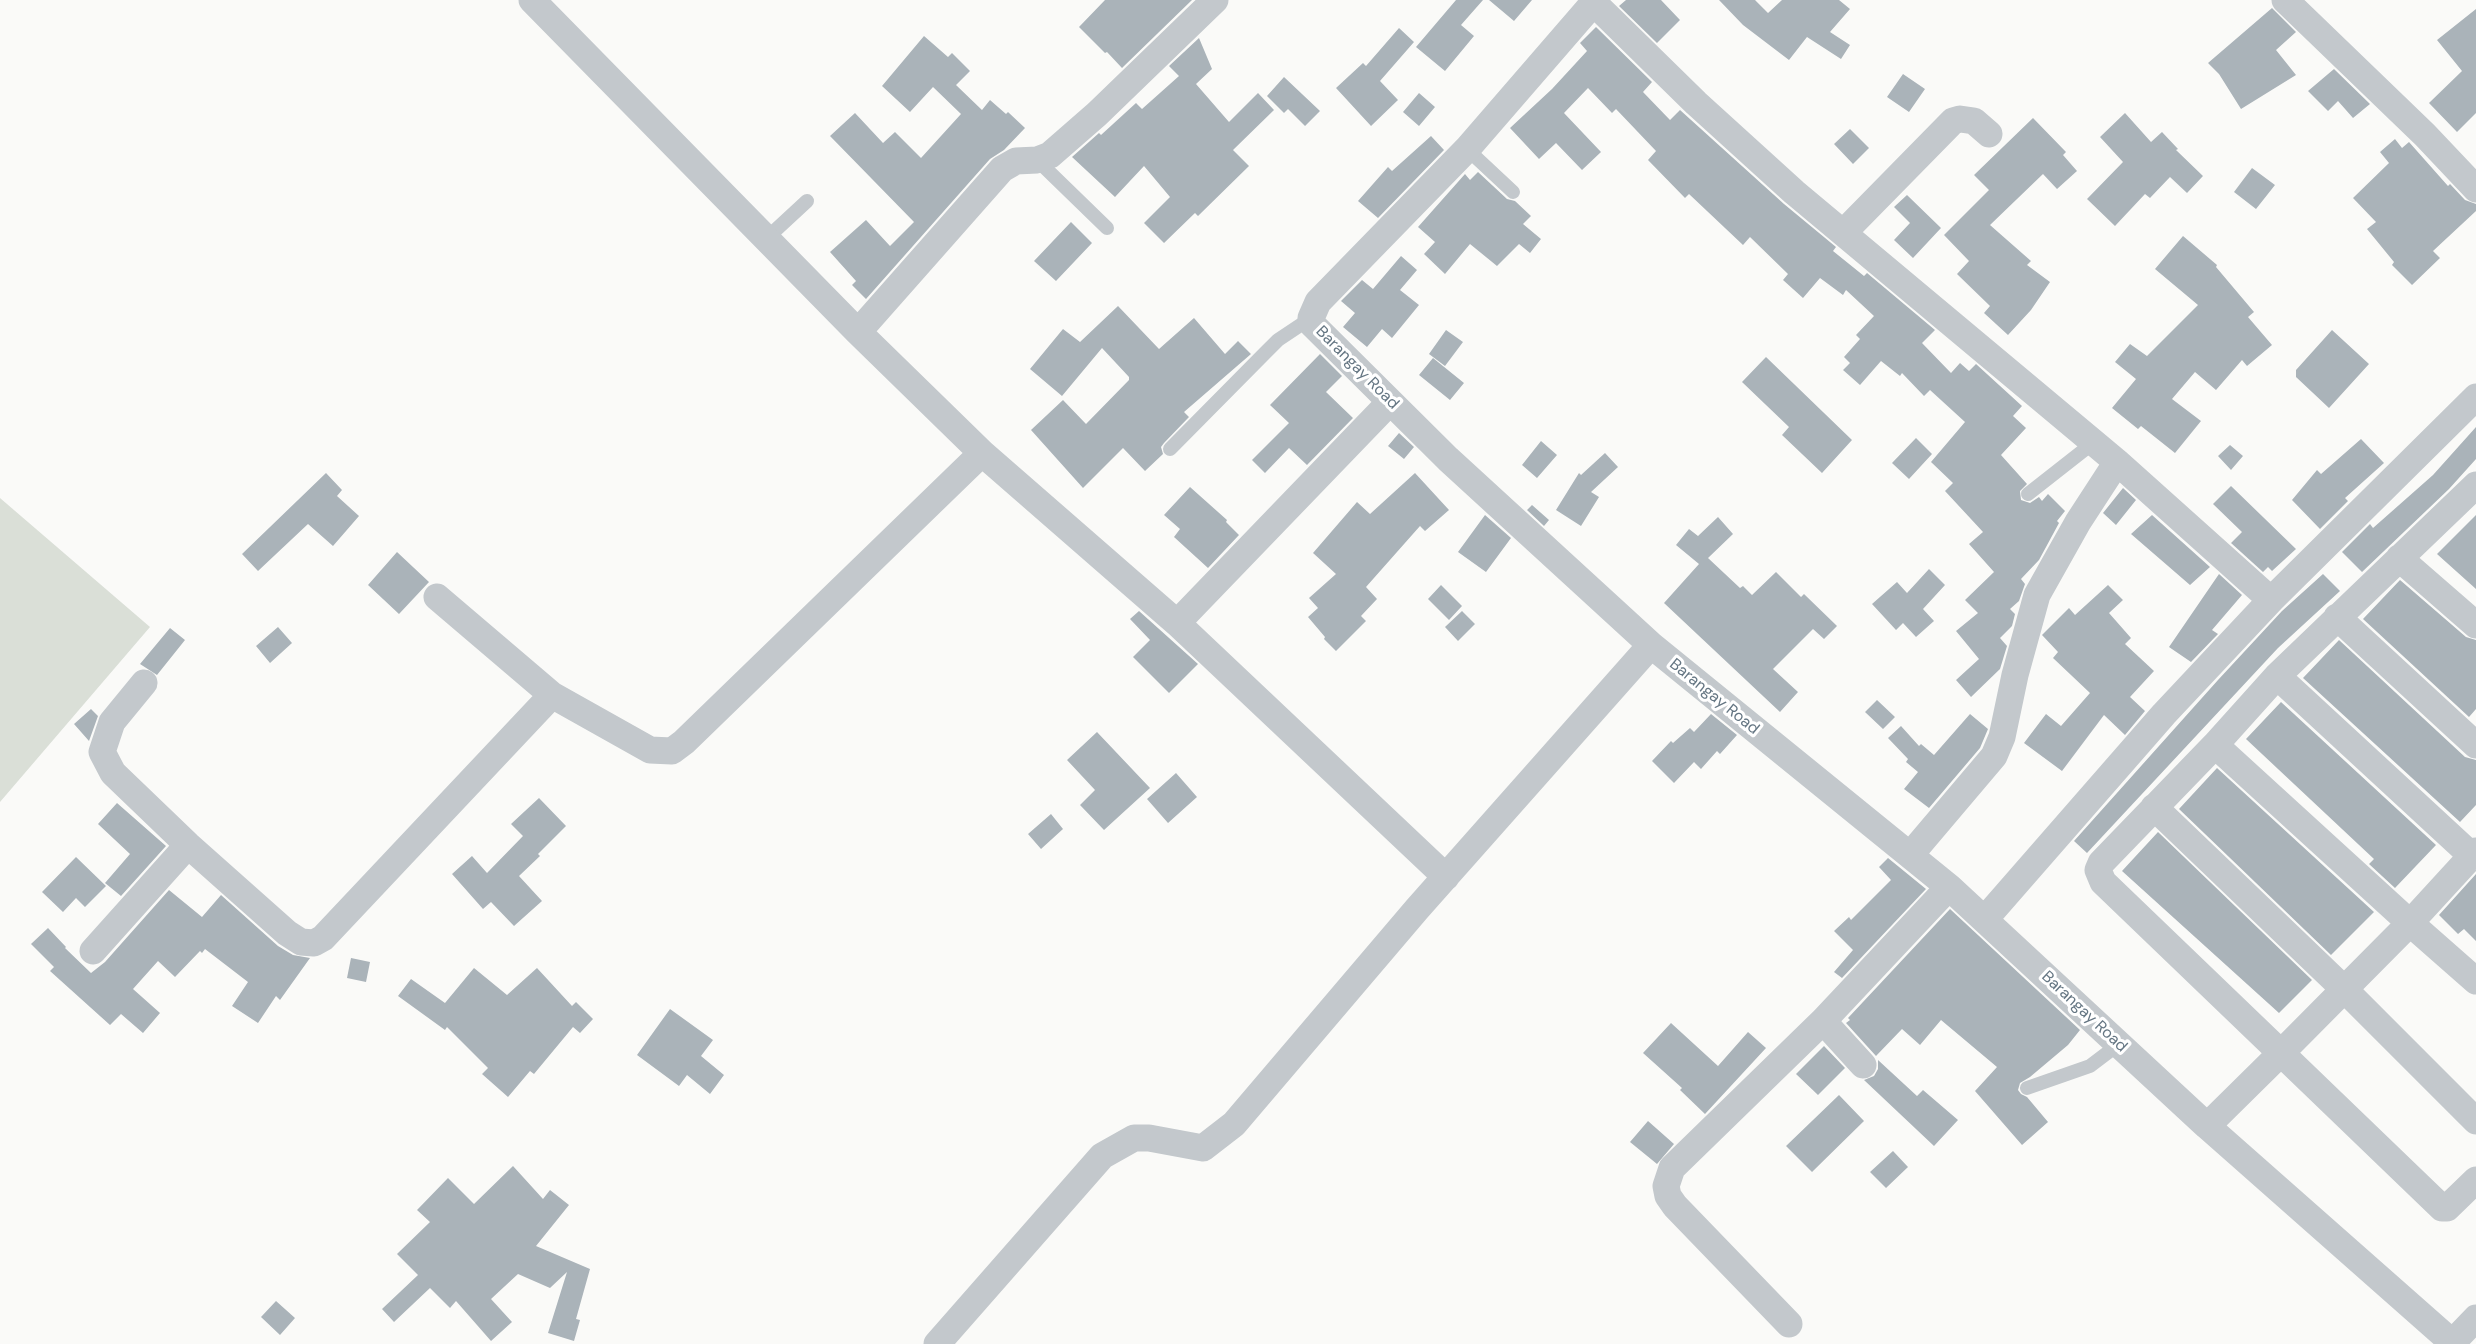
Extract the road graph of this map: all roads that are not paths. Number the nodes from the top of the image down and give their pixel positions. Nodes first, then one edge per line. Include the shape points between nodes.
1 (532, 0) edge
2 (1215, 0) edge
3 (2285, 0) edge
4 (1595, 1) edge
5 (1989, 134) dead end
6 (1467, 149) junction
7 (1037, 160) junction
8 (2476, 189) edge
9 (1513, 192) dead end
10 (807, 201) dead end
11 (1107, 228) dead end
12 (1844, 232) junction
13 (767, 238) junction
14 (1311, 318) junction
15 (858, 332) junction
16 (2476, 397) edge
17 (1390, 402) junction
18 (2093, 442) junction
19 (1170, 449) dead end
20 (982, 453) junction
21 (2117, 462) junction
22 (2028, 494) dead end
23 (2473, 494) edge
24 (2399, 558) junction
25 (437, 597) dead end
26 (2271, 600) junction
27 (2337, 617) junction
28 (1176, 623) junction
29 (2476, 625) edge
30 (1652, 645) junction
31 (2277, 676) junction
32 (144, 683) dead end
33 (552, 695) junction
34 (2215, 745) junction
35 (2476, 745) edge
36 (2154, 807) junction
37 (188, 845) junction
38 (2474, 853) edge
39 (1911, 854) junction
40 (1446, 877) junction
41 (1949, 887) junction
42 (1985, 918) junction
43 (2410, 923) junction
44 (93, 951) dead end
45 (2476, 981) edge
46 (2345, 990) junction
47 (1823, 1021) junction
48 (2120, 1044) junction
49 (2281, 1053) junction
50 (1863, 1065) dead end
51 (2027, 1088) dead end
52 (2476, 1121) edge
53 (2207, 1126) junction
54 (2476, 1180) edge
55 (2476, 1318) edge
56 (1789, 1324) dead end
57 (937, 1344) edge
58 (2453, 1344) edge

1 - 13 street
2 - 7 street via 1097,114 1050,155
3 - 8 street
4 - 6 street, Barangay Road
4 - 12 street via 1704,110
5 - 12 street via 1974,121 1953,122
6 - 9 lane
6 - 14 street, Barangay Road via 1318,302
7 - 11 lane
7 - 15 street via 1016,161 1002,170
10 - 13 lane
12 - 18 street
13 - 15 street
14 - 17 street, Barangay Road via 1317,329
14 - 19 lane via 1264,354
15 - 20 street
16 - 26 street
17 - 28 street
17 - 30 street, Barangay Road
18 - 21 street
18 - 22 lane
20 - 28 street
20 - 33 street via 672,751 650,750
21 - 26 street
21 - 39 street via 2037,595 1994,756
23 - 24 street
24 - 27 street
24 - 29 street
25 - 33 street
26 - 42 street via 2164,714
27 - 31 street
27 - 35 street
28 - 40 street
30 - 39 street, Barangay Road
30 - 40 street
31 - 34 street
31 - 38 street
32 - 37 street via 112,722 102,752 113,773
33 - 37 street via 323,938 314,943 301,942 287,933
34 - 36 street
34 - 43 street
36 - 46 street
36 - 49 street via 2101,863 2100,878
37 - 44 street
38 - 43 street
39 - 41 street, Barangay Road
40 - 57 street via 1234,1124 1203,1148 1134,1138 1102,1156
41 - 42 street, Barangay Road
41 - 47 street
42 - 48 street, Barangay Road
43 - 45 street
43 - 46 street
46 - 49 street
46 - 52 street
47 - 50 street
47 - 56 street via 1672,1168 1666,1186 1675,1206
48 - 51 lane via 2090,1066
48 - 53 street, Barangay Road
49 - 53 street
49 - 54 street via 2442,1208 2447,1208
53 - 58 street, Barangay Road
55 - 58 street

